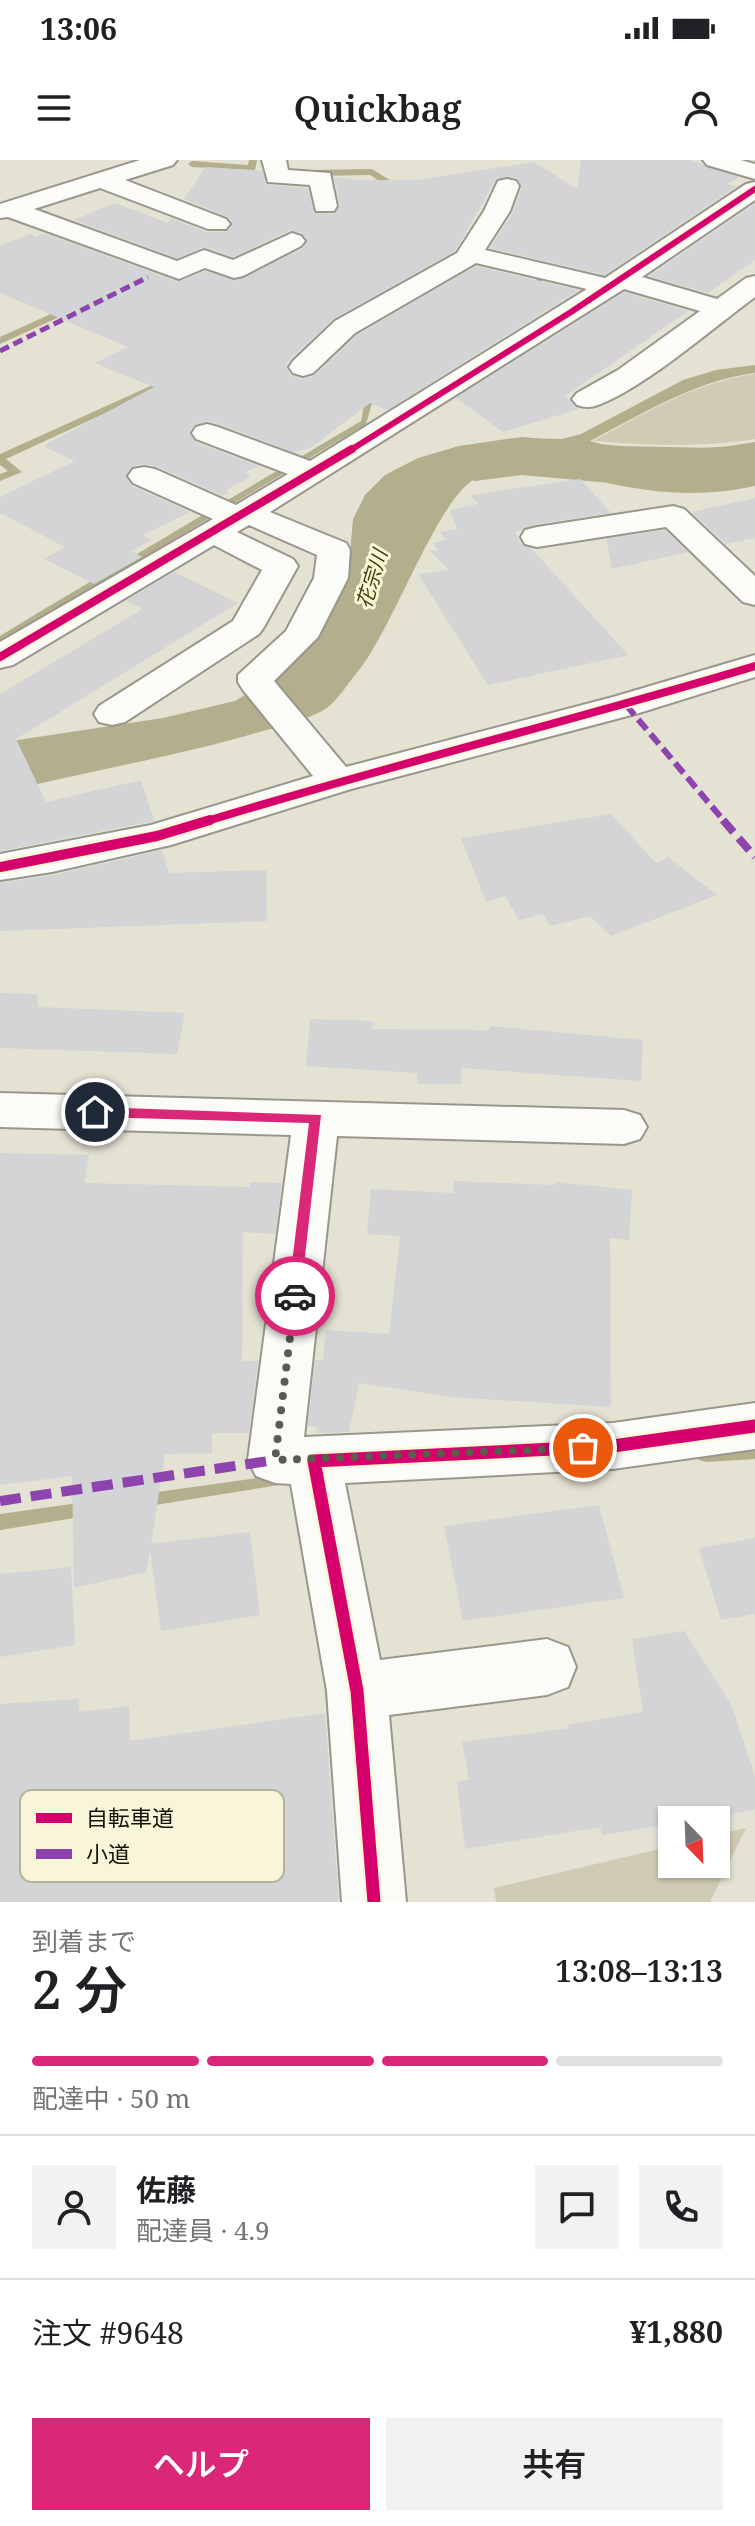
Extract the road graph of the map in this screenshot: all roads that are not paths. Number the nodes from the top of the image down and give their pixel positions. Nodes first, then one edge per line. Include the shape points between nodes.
1 (165, 160) edge
2 (274, 160) edge
3 (715, 160) edge
4 (755, 172) edge
5 (101, 180) junction
6 (507, 186) dead end
7 (755, 189) edge
8 (325, 206) dead end
9 (5, 210) edge
10 (217, 224) dead end
11 (292, 241) dead end
12 (470, 254) junction
13 (617, 284) junction
14 (755, 284) edge
15 (724, 307) junction
16 (755, 317) edge
17 (303, 367) dead end
18 (587, 399) dead end
19 (207, 433) dead end
20 (311, 472) junction
21 (144, 476) dead end
22 (238, 524) junction
23 (537, 537) dead end
24 (755, 595) edge
25 (0, 657) edge
26 (755, 666) edge
27 (112, 714) dead end
28 (337, 781) junction
29 (0, 867) edge
30 (0, 1110) edge
31 (316, 1118) junction
32 (624, 1127) dead end
33 (755, 1426) edge
34 (314, 1461) junction
35 (547, 1667) dead end
36 (357, 1691) junction
37 (374, 1902) edge

1 - 5 street
2 - 8 street via 277,177 321,178
3 - 4 street
5 - 9 street
5 - 10 street
6 - 12 street
7 - 13 street
9 - 11 street via 179,271 204,258 234,270
12 - 13 street
12 - 17 street via 345,327
13 - 15 street
13 - 20 street
14 - 15 street
15 - 16 street
15 - 18 street
19 - 20 street
20 - 22 street
21 - 22 street
22 - 25 street
22 - 27 street via 281,566 247,627
22 - 28 street via 334,550 331,578 301,637 256,675 256,682
23 - 24 street via 673,516
26 - 28 street
28 - 29 street via 157,836
30 - 31 street
31 - 32 street
31 - 34 street via 275,1460
33 - 34 street via 613,1446
34 - 36 street
35 - 36 street
36 - 37 street

